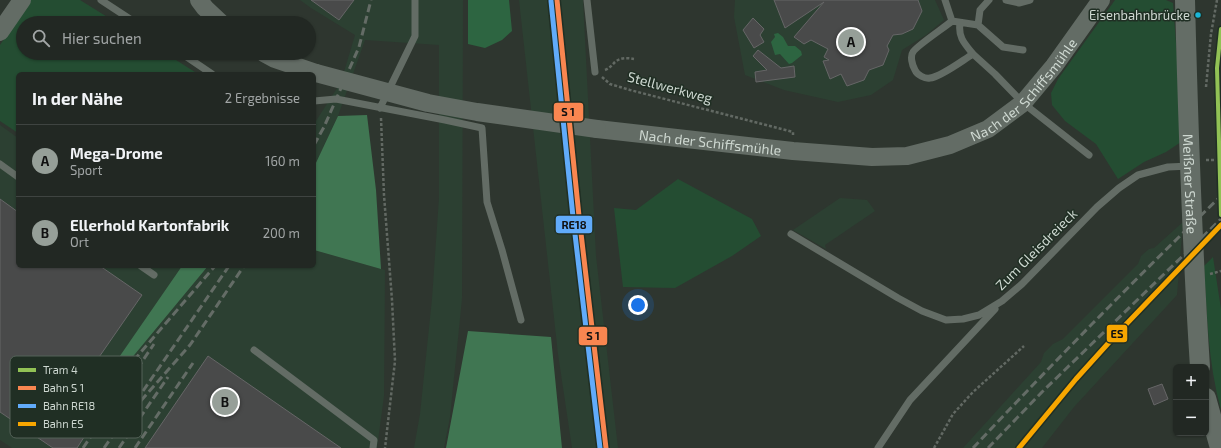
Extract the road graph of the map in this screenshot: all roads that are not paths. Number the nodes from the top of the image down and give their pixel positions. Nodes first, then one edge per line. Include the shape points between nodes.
1 (22, 0) edge
2 (101, 0) edge
3 (199, 0) edge
4 (415, 0) edge
5 (587, 0) edge
6 (945, 0) edge
7 (989, 0) edge
8 (994, 0) edge
9 (1006, 0) edge
10 (1030, 0) edge
11 (1101, 0) edge
12 (1185, 0) edge
13 (125, 16) edge
14 (214, 16) edge
15 (952, 21) junction
16 (960, 23) junction
17 (978, 25) junction
18 (0, 32) edge
19 (1023, 50) dead end
20 (973, 54) junction
21 (191, 60) edge
22 (278, 60) edge
23 (209, 72) edge
24 (313, 72) edge
25 (595, 72) road end
26 (316, 73) edge
27 (316, 102) edge
28 (1023, 103) junction
29 (380, 108) junction
30 (1089, 155) dead end
31 (0, 164) edge
32 (1190, 166) junction
33 (16, 176) edge
34 (791, 234) dead end
35 (144, 268) edge
36 (154, 275) dead end
37 (1002, 301) junction
38 (521, 320) dead end
39 (254, 350) dead end
40 (1200, 364) edge
41 (1207, 400) edge
42 (373, 448) edge
43 (878, 448) edge
44 (1220, 448) edge

1 - 18 street
2 - 13 lane
3 - 14 street
4 - 29 lane via 415,36
5 - 25 lane
6 - 15 lane
7 - 8 lane
7 - 17 lane via 980,10
9 - 10 lane via 1019,3
11 - 28 street, Nach der Schiffsmühle via 1054,66
12 - 32 main road, Meißner Straße
15 - 16 lane
15 - 20 lane via 913,51 911,58 915,70 921,76 930,79
16 - 17 lane
16 - 20 lane via 959,31 963,42
17 - 19 lane via 1002,47
20 - 28 lane
21 - 23 lane
22 - 24 street, Nach der Schiffsmühle, bridge
26 - 28 street, Nach der Schiffsmühle, bridge via 434,104 477,112 597,129 793,151 872,157 907,156 950,145 988,129
27 - 29 lane via 336,99
28 - 30 lane
29 - 38 lane via 482,128 487,202
31 - 33 lane
32 - 37 lane, Zum Gleisdreieck via 1168,167 1138,175 1119,188
32 - 40 main road, Meißner Straße
34 - 37 lane, Zum Gleisdreieck via 898,298 946,320 979,315
35 - 36 lane
37 - 43 lane via 910,400
39 - 42 lane via 374,440
41 - 44 main road

